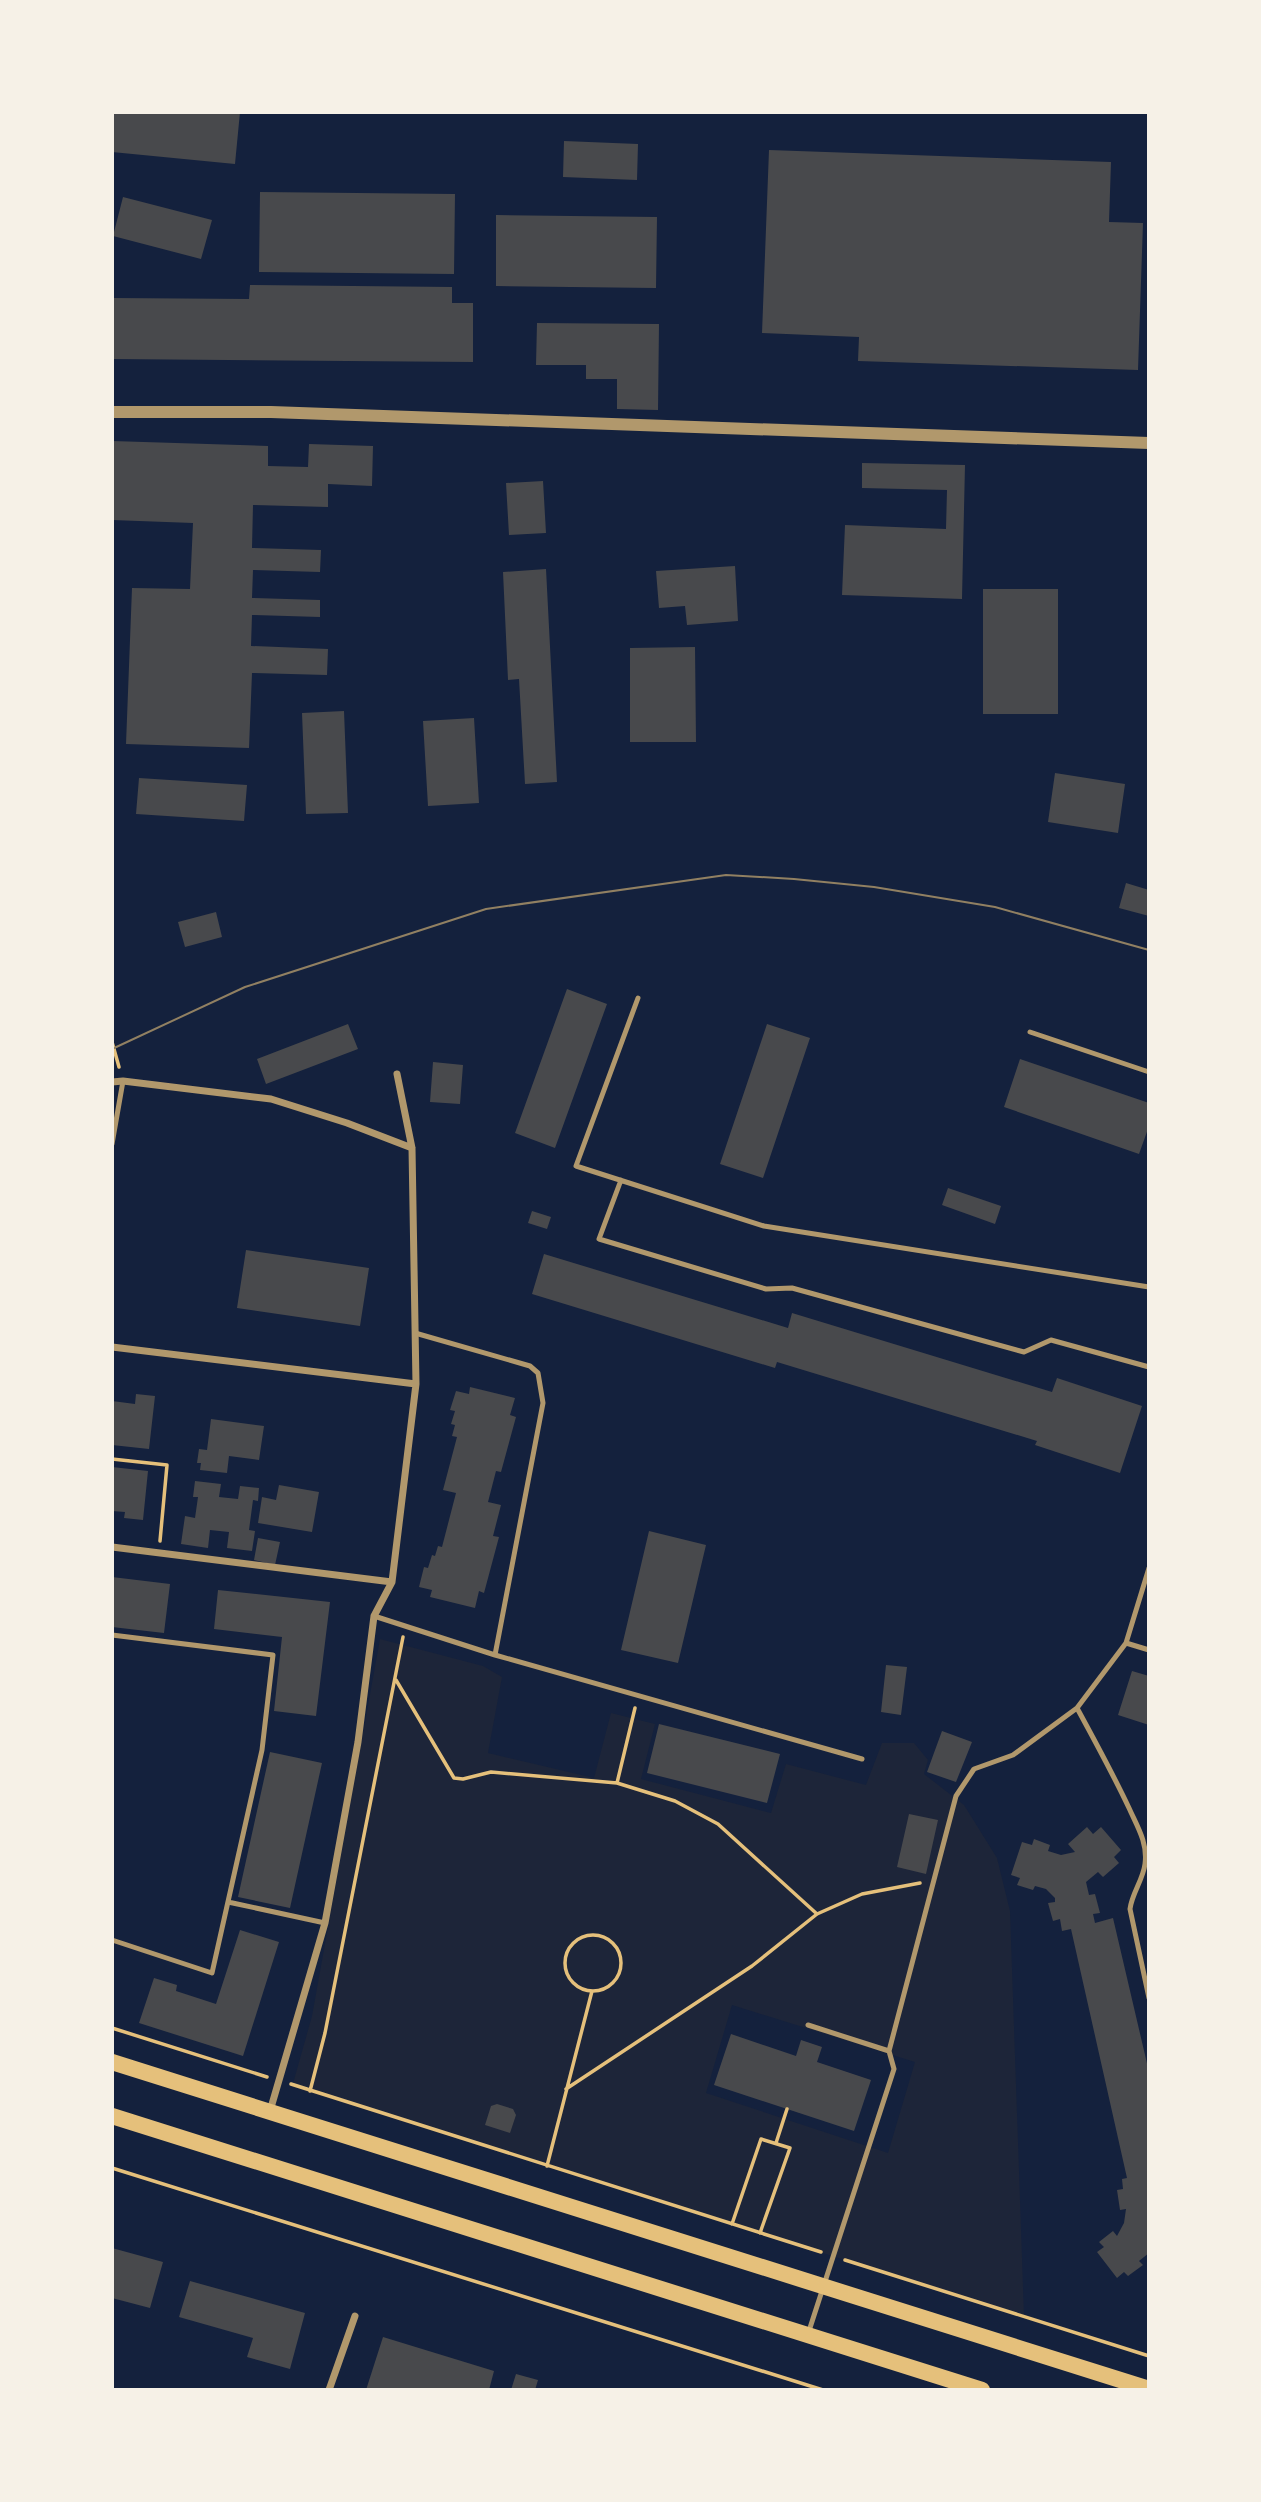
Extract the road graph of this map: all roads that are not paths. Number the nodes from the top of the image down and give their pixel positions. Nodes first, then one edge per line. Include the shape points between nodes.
1 (112, 412) edge
2 (1149, 443) edge
3 (638, 998) dead end
4 (1030, 1032) dead end
5 (1149, 1072) edge
6 (397, 1074) dead end
7 (123, 1081) junction
8 (112, 1082) edge
9 (112, 1144) edge
10 (412, 1148) junction
11 (621, 1180) junction
12 (1149, 1287) edge
13 (415, 1334) junction
14 (112, 1347) edge
15 (1149, 1367) edge
16 (416, 1384) junction
17 (112, 1547) edge
18 (1149, 1568) edge
19 (392, 1582) junction
20 (374, 1616) junction
21 (112, 1635) edge
22 (1126, 1643) junction
23 (1149, 1650) edge
24 (495, 1655) junction
25 (1077, 1708) junction
26 (862, 1759) dead end
27 (228, 1902) junction
28 (325, 1923) junction
29 (112, 1940) edge
30 (1149, 1998) edge
31 (808, 2025) dead end
32 (889, 2050) junction
33 (112, 2062) edge
34 (270, 2111) junction
35 (112, 2116) edge
36 (824, 2287) junction
37 (355, 2316) dead end
38 (808, 2335) junction
39 (1149, 2389) edge
40 (329, 2390) edge
41 (982, 2390) edge

1 - 2 street via 271,412
3 - 11 lane via 576,1166
4 - 5 lane
6 - 10 street
7 - 8 street
7 - 9 lane
7 - 10 street via 271,1099
10 - 13 street
11 - 12 lane via 764,1226
11 - 15 lane via 599,1239 766,1289 792,1288 1024,1352 1051,1340
13 - 16 street
13 - 24 lane via 530,1366 540,1381 542,1403
14 - 16 street
16 - 19 street
17 - 19 street
18 - 22 lane
19 - 20 street
20 - 24 lane
20 - 28 street via 358,1742
21 - 27 lane via 273,1655 262,1750
22 - 23 lane
22 - 25 lane
24 - 26 lane
25 - 30 lane via 1143,1836 1145,1863 1130,1909
25 - 32 lane via 1013,1755 974,1769 956,1796
27 - 28 lane
27 - 29 lane via 212,1973
28 - 34 street
31 - 32 lane
32 - 36 lane via 894,2069
33 - 34 main road
34 - 36 main road
35 - 38 main road
36 - 38 lane
36 - 39 main road
37 - 40 street
38 - 41 main road

